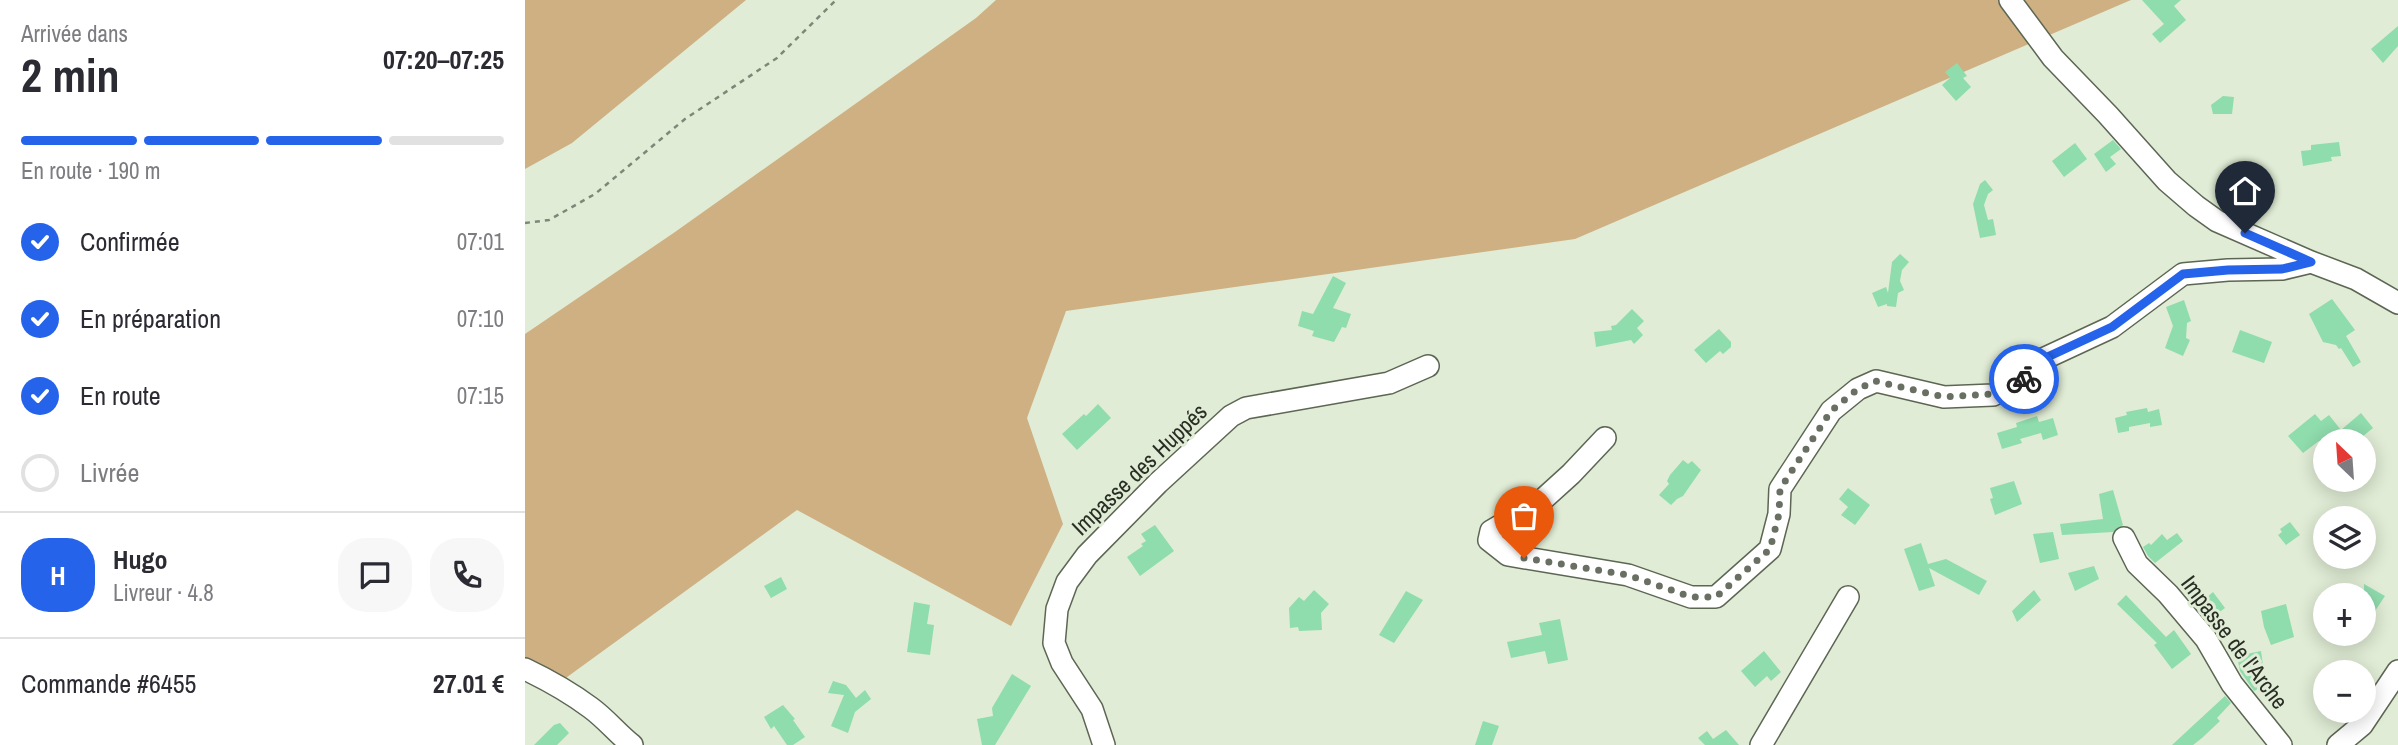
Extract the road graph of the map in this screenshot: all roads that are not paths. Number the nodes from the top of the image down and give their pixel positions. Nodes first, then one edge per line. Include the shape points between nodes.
1 (2010, 0) edge
2 (2311, 262) junction
3 (2398, 303) edge
4 (1428, 366) dead end
5 (1605, 438) dead end
6 (2124, 538) dead end
7 (1848, 597) dead end
8 (525, 669) edge
9 (2398, 671) edge
10 (632, 745) edge
11 (1104, 745) edge
12 (1761, 745) edge
13 (2281, 745) edge
14 (2338, 745) edge

1 - 2 street via 2053,58 2167,181 2217,221
2 - 3 street via 2356,279
2 - 5 street via 2282,269 2183,274 2112,327 2041,360 2025,379 1993,394 1944,397 1875,381 1858,389 1831,411 1780,489 1770,549 1716,597 1691,597 1628,575 1508,555 1489,540 1491,531 1539,503
4 - 11 street, Impasse des Huppés via 1389,383 1246,408 1231,416 1087,555 1067,582 1057,609 1054,643 1092,709
6 - 13 street, Impasse de l'Arche via 2137,564 2206,639 2232,684
7 - 12 street
8 - 10 street via 593,710
9 - 14 street via 2362,725

